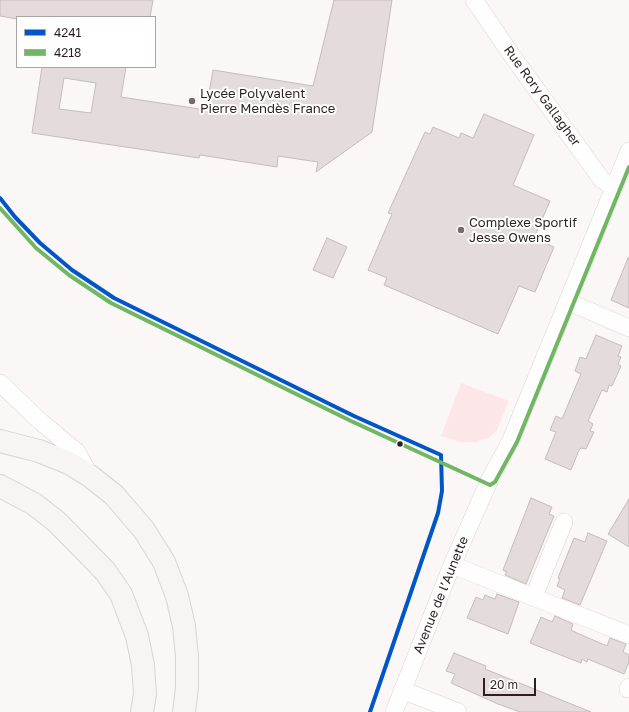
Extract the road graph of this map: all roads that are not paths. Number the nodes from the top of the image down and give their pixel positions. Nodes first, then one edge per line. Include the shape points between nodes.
1 (474, 0) edge
2 (629, 151) edge
3 (614, 187) junction
4 (569, 302) junction
5 (629, 328) edge
6 (0, 384) edge
7 (0, 441) edge
8 (90, 476) junction
9 (0, 486) edge
10 (564, 522) dead end
11 (452, 565) junction
12 (534, 596) junction
13 (629, 635) edge
14 (402, 690) junction
15 (142, 712) edge
16 (184, 712) edge
17 (394, 712) edge
18 (458, 712) edge

1 - 3 street, Rue Rory Gallagher via 602,180
2 - 3 street, Avenue de l’Aunette
3 - 4 street, Avenue de l’Aunette
4 - 5 street
4 - 11 street, Avenue de l’Aunette via 511,440 490,479
6 - 8 street via 77,452
7 - 8 main road via 39,451 70,463
8 - 16 main road via 114,495 144,530 164,562 177,596 184,626 187,688
9 - 15 main road via 34,504 57,522 105,571 121,594 137,636 143,665 145,694
10 - 12 street
11 - 12 street
11 - 14 street, Avenue de l’Aunette
12 - 13 street
14 - 17 street, Avenue de l’Aunette
14 - 18 street

